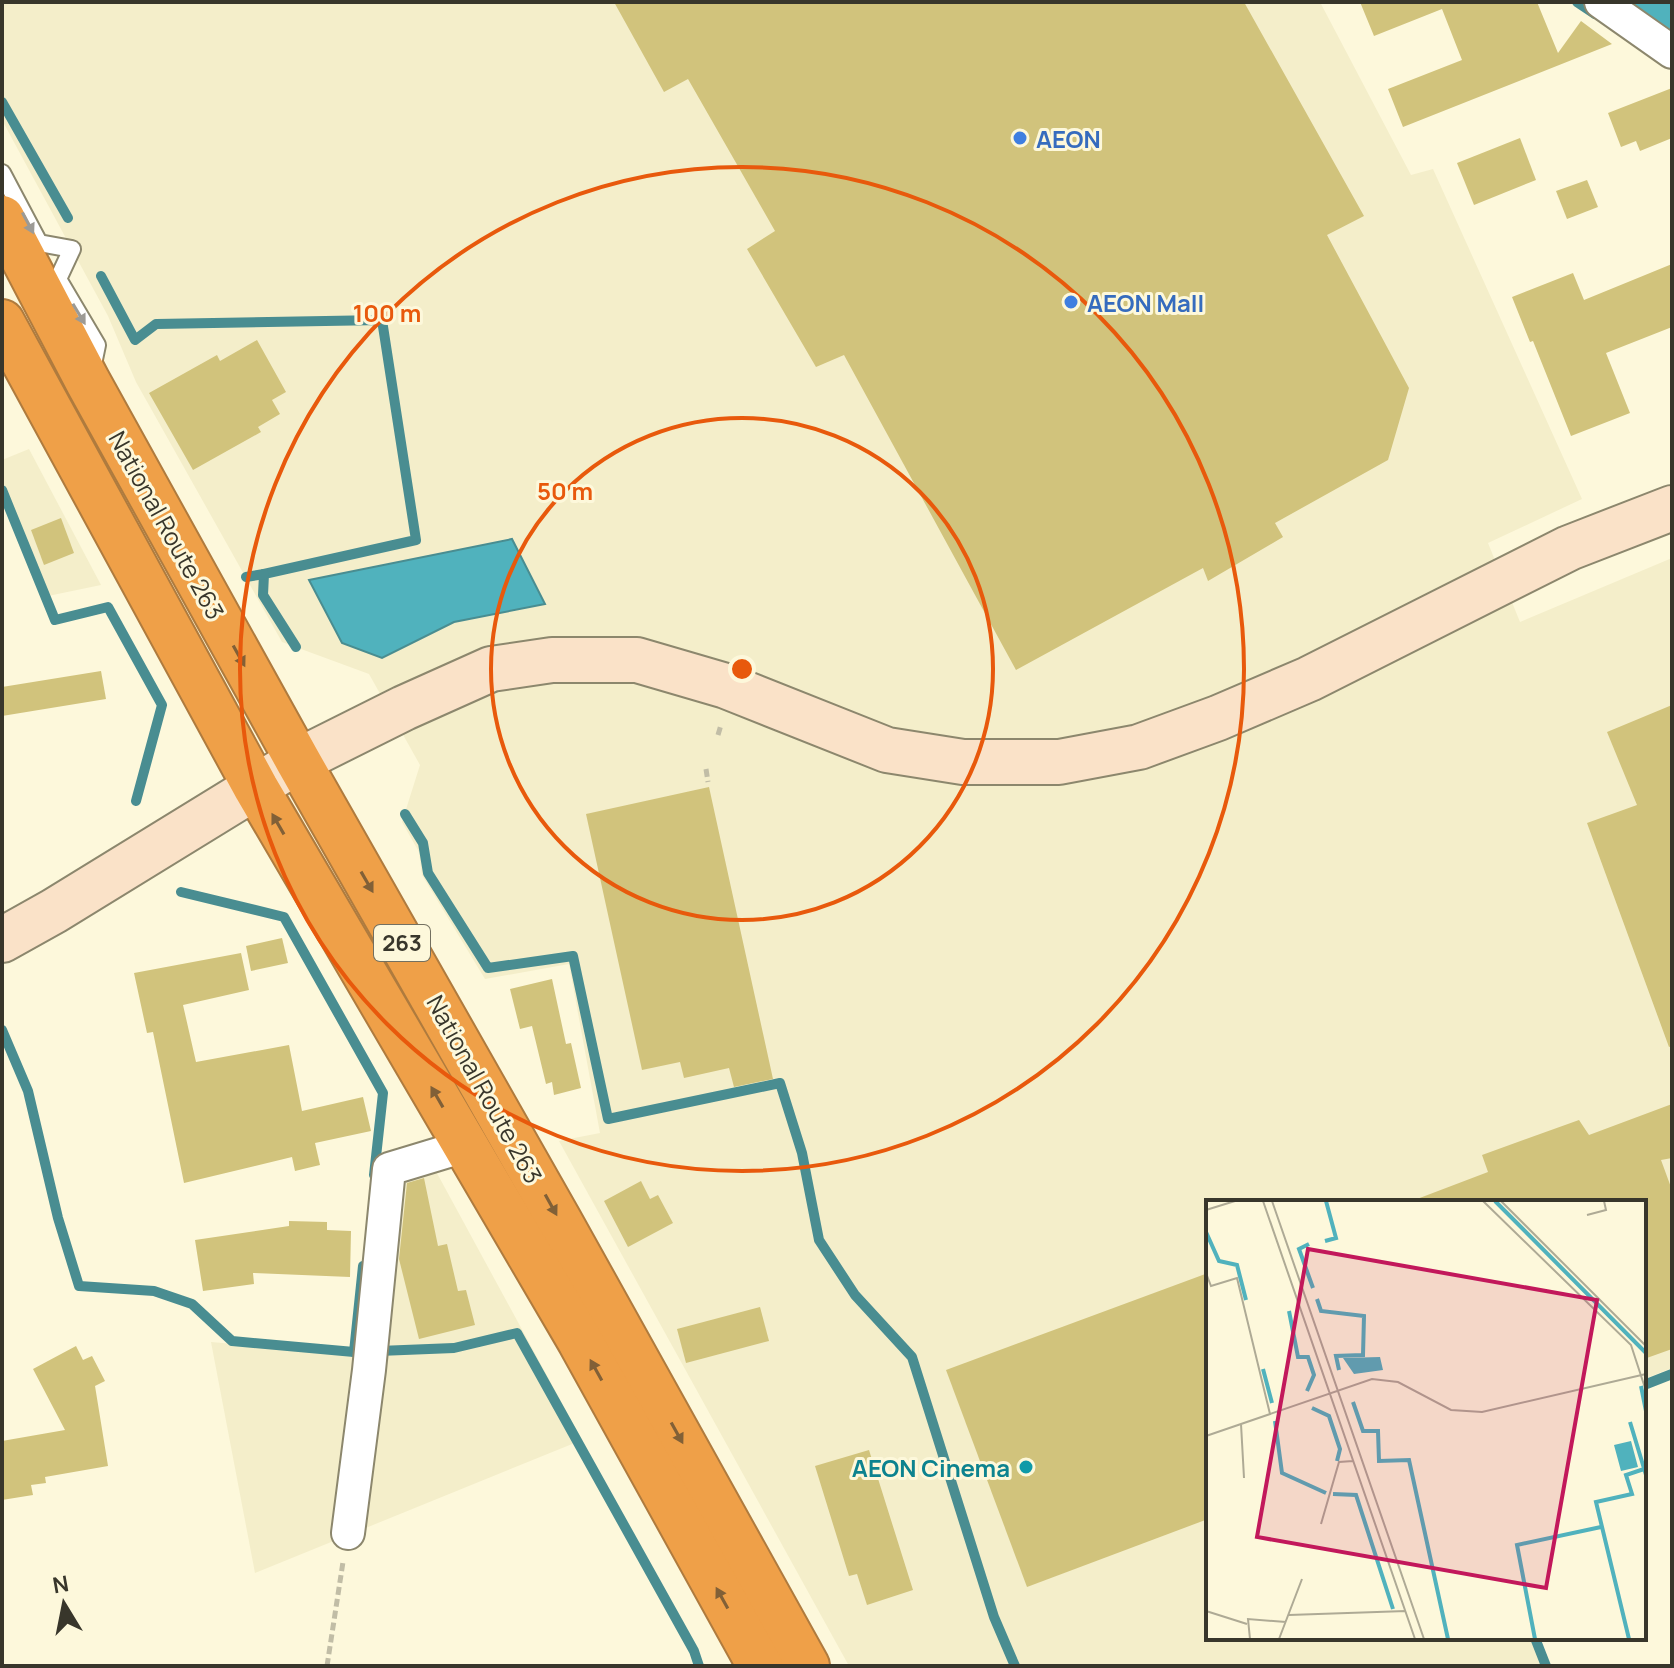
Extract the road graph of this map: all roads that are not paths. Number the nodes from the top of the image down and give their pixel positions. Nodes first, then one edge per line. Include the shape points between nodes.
1 (1601, 2) edge
2 (1672, 52) edge
3 (2, 173) edge
4 (2, 218) edge
5 (2, 322) edge
6 (88, 382) junction
7 (1672, 508) edge
8 (298, 761) junction
9 (256, 788) junction
10 (2, 940) edge
11 (465, 1146) junction
12 (348, 1533) road end
13 (760, 1666) edge
14 (807, 1666) edge

1 - 2 street
3 -> 6 lane via 39,243 72,249 58,279 97,345
4 - 6 highway, National Route 263 / 263
5 - 9 highway, National Route 263 / 263
6 -> 8 highway, National Route 263 / 263
7 - 8 street via 1569,548 1309,679 1218,718 1139,747 1059,762 963,762 887,750 726,686 637,660 566,660 491,669
8 - 9 street
8 -> 14 highway, National Route 263 / 263
9 - 10 street
11 -> 9 highway, National Route 263 / 263
11 - 12 street via 389,1169
13 -> 11 highway, National Route 263 / 263

